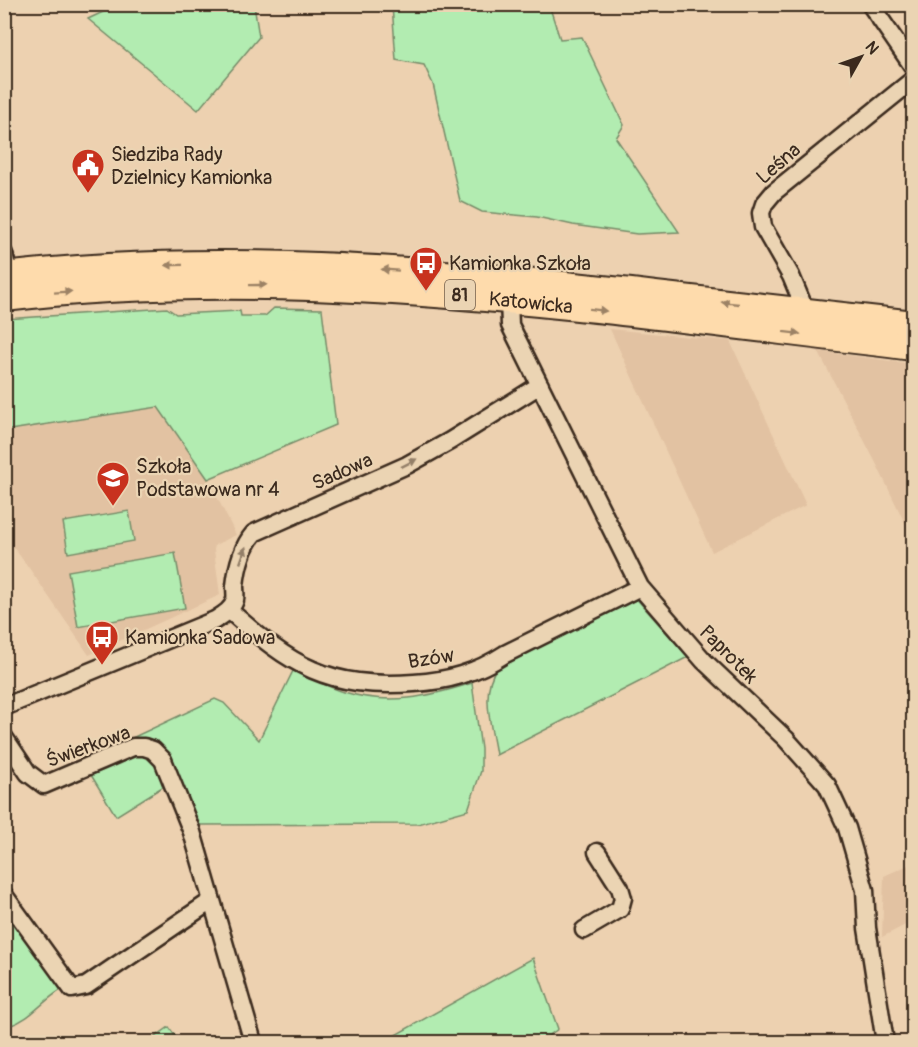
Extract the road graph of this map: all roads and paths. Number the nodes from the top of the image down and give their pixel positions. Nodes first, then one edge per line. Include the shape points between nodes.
1 (870, 4) edge
2 (914, 68) edge
3 (914, 79) edge
4 (6, 276) edge
5 (509, 300) junction
6 (806, 312) junction
7 (914, 324) edge
8 (914, 346) edge
9 (540, 385) junction
10 (640, 587) junction
11 (229, 610) junction
12 (4, 707) edge
13 (4, 737) edge
14 (597, 852) dead end
15 (4, 895) edge
16 (212, 901) junction
17 (584, 930) dead end
18 (253, 1042) edge
19 (885, 1042) edge

1 - 2 street
3 - 6 street, Leśna via 764,204 763,227
4 -> 5 main road, Katowicka / 81 via 143,287 278,285
6 -> 4 main road, Katowicka / 81 via 478,276 309,265 134,266
5 -> 8 main road, Katowicka / 81
5 - 9 street, Paprotek via 510,325
6 - 7 main road, Katowicka / 81
9 - 10 street, Paprotek
11 -> 9 street, Sadowa via 240,560 254,533 407,465
10 - 11 street, Bzów via 467,674 391,685 362,684 315,672 268,645
10 - 19 street, Paprotek via 704,661 786,739 827,785 847,828 863,882
11 - 12 street via 215,620
13 - 16 street, Świerkowa via 28,773 44,785 133,747 153,750 163,760 192,832
14 - 17 street via 623,898 620,909
15 - 16 street via 76,990
16 - 18 street, Świerkowa

